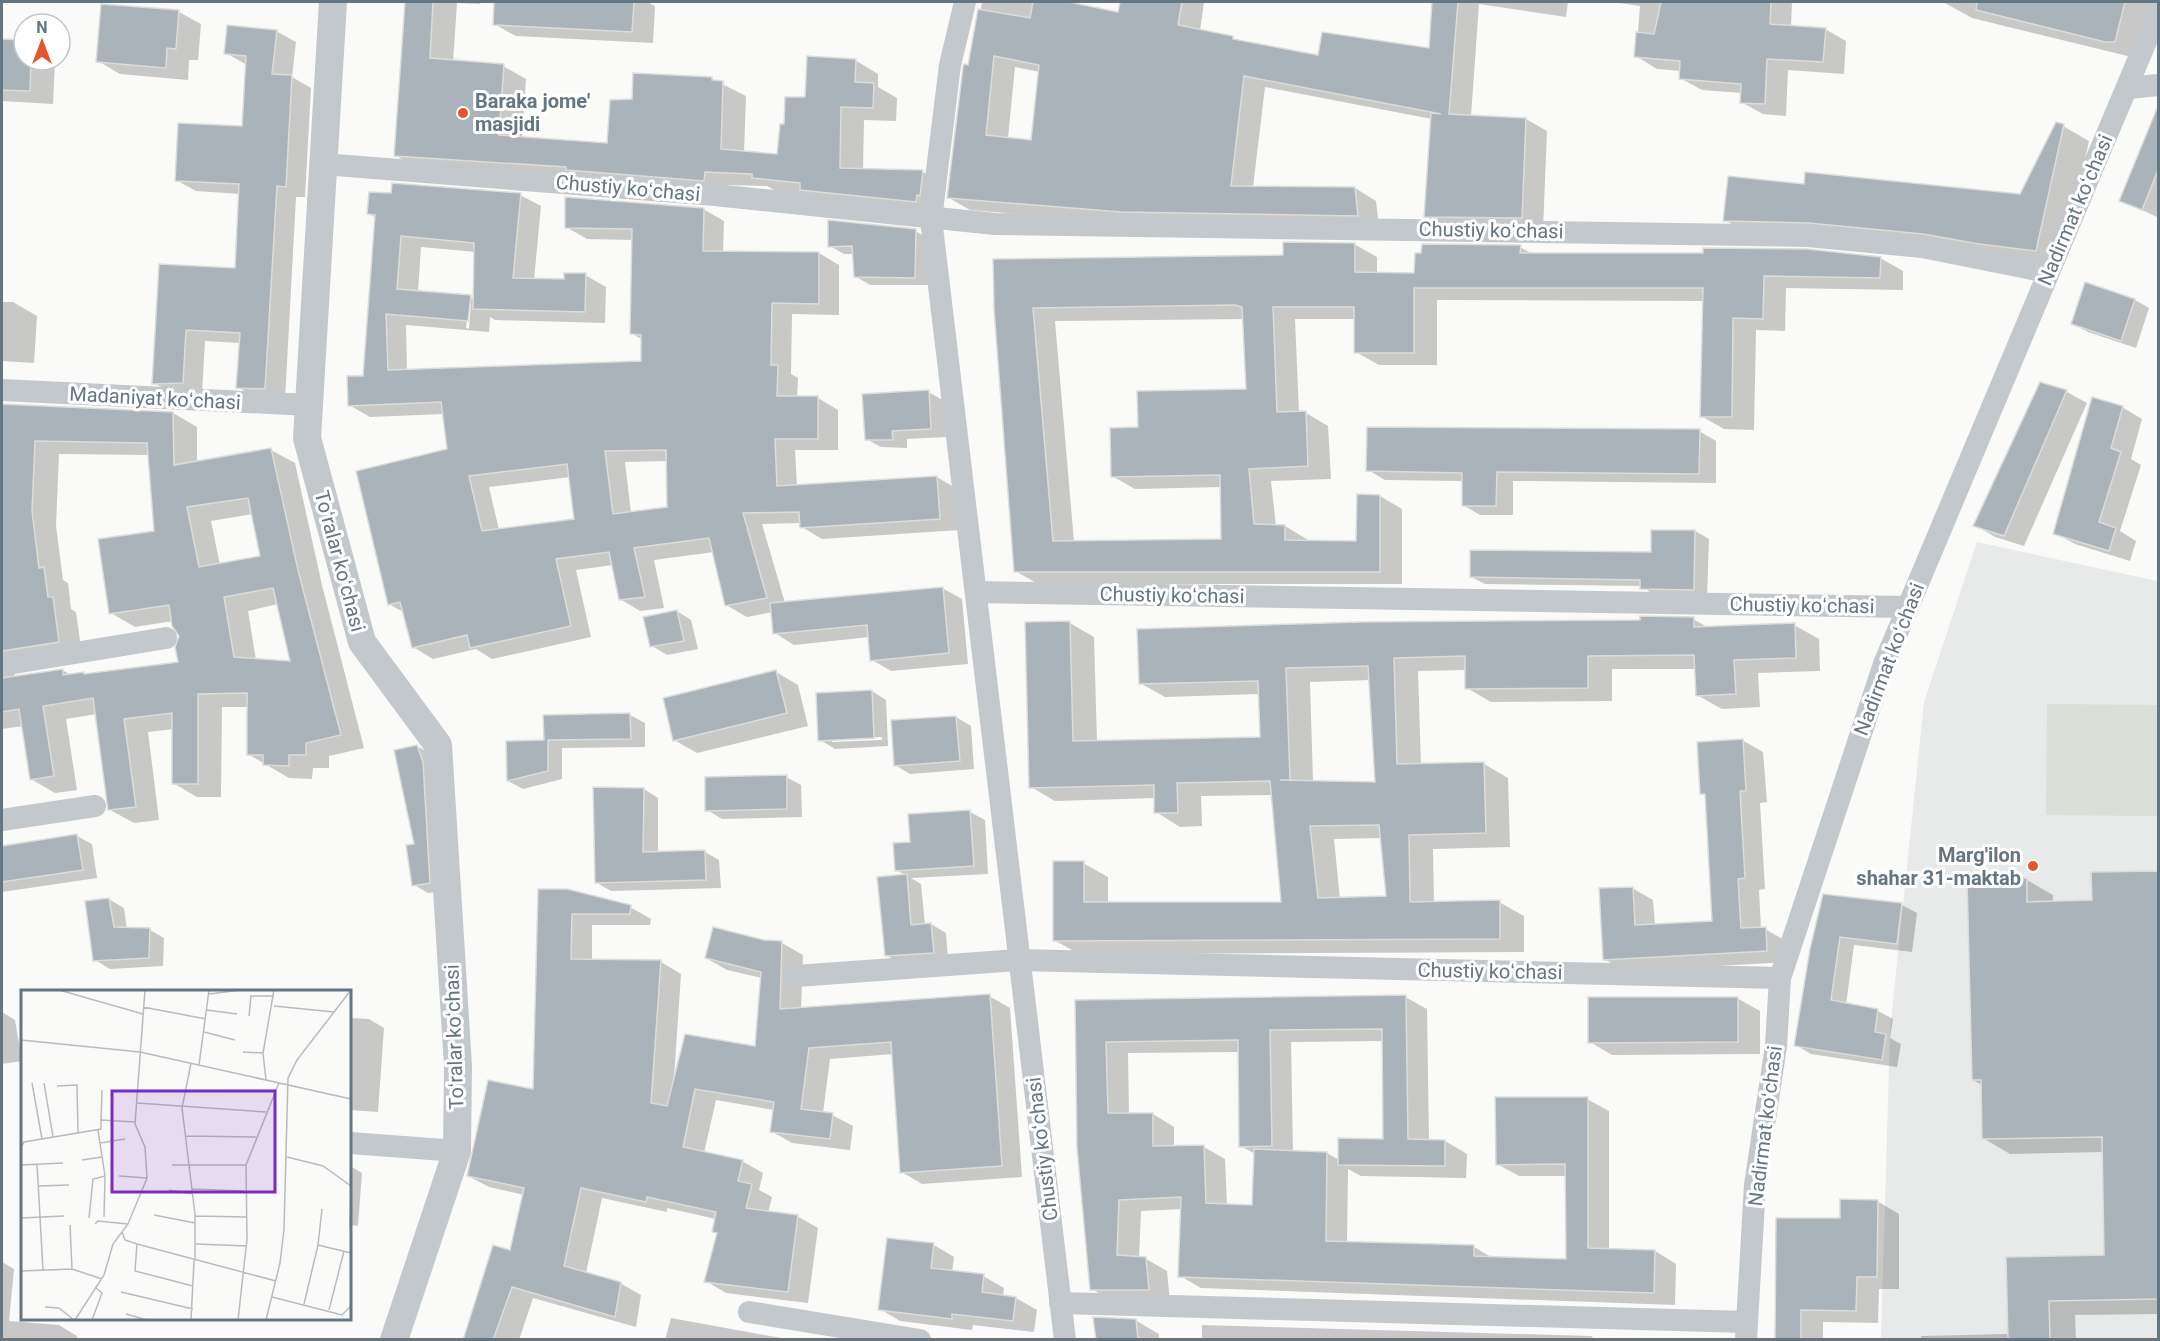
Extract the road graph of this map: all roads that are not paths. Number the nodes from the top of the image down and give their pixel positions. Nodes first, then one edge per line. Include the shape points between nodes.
1 (333, 2) edge
2 (965, 2) edge
3 (2158, 13) edge
4 (2158, 85) edge
5 (2128, 88) junction
6 (324, 164) junction
7 (932, 219) junction
8 (2048, 272) junction
9 (2, 390) edge
10 (309, 405) junction
11 (976, 592) junction
12 (1908, 607) junction
13 (166, 638) dead end
14 (2, 665) edge
15 (94, 806) dead end
16 (2, 820) edge
17 (1019, 960) junction
18 (796, 976) dead end
19 (1780, 978) junction
20 (351, 1143) edge
21 (456, 1150) junction
22 (1060, 1303) junction
23 (749, 1312) dead end
24 (1746, 1331) edge
25 (394, 1340) edge
26 (920, 1340) edge
27 (1065, 1340) edge

1 - 6 street, Toʻralar koʻchasi
2 - 7 street, Chustiy koʻchasi via 950,65
3 - 5 street, Nadirmat koʻchasi
4 - 5 street
5 - 8 street, Nadirmat koʻchasi
6 - 7 street, Chustiy koʻchasi via 715,195
6 - 10 street, Toʻralar koʻchasi
7 - 8 street, Chustiy koʻchasi via 995,224 1808,236 1922,247
7 - 11 street, Chustiy koʻchasi
8 - 12 street, Nadirmat koʻchasi
9 - 10 street, Madaniyat koʻchasi
10 - 21 street, Toʻralar koʻchasi via 307,438 362,642 438,745 458,1066
11 - 12 street, Chustiy koʻchasi
11 - 17 street, Chustiy koʻchasi
12 - 19 street, Nadirmat koʻchasi via 1884,664
13 - 14 street
15 - 16 street
17 - 18 street, Chustiy koʻchasi
17 - 19 street, Chustiy koʻchasi
17 - 22 street, Chustiy koʻchasi
19 - 24 street, Nadirmat koʻchasi via 1776,1046 1755,1185
20 - 21 street
21 - 25 street, Toʻralar koʻchasi
22 - 24 street
22 - 27 street, Chustiy koʻchasi
23 - 26 street

